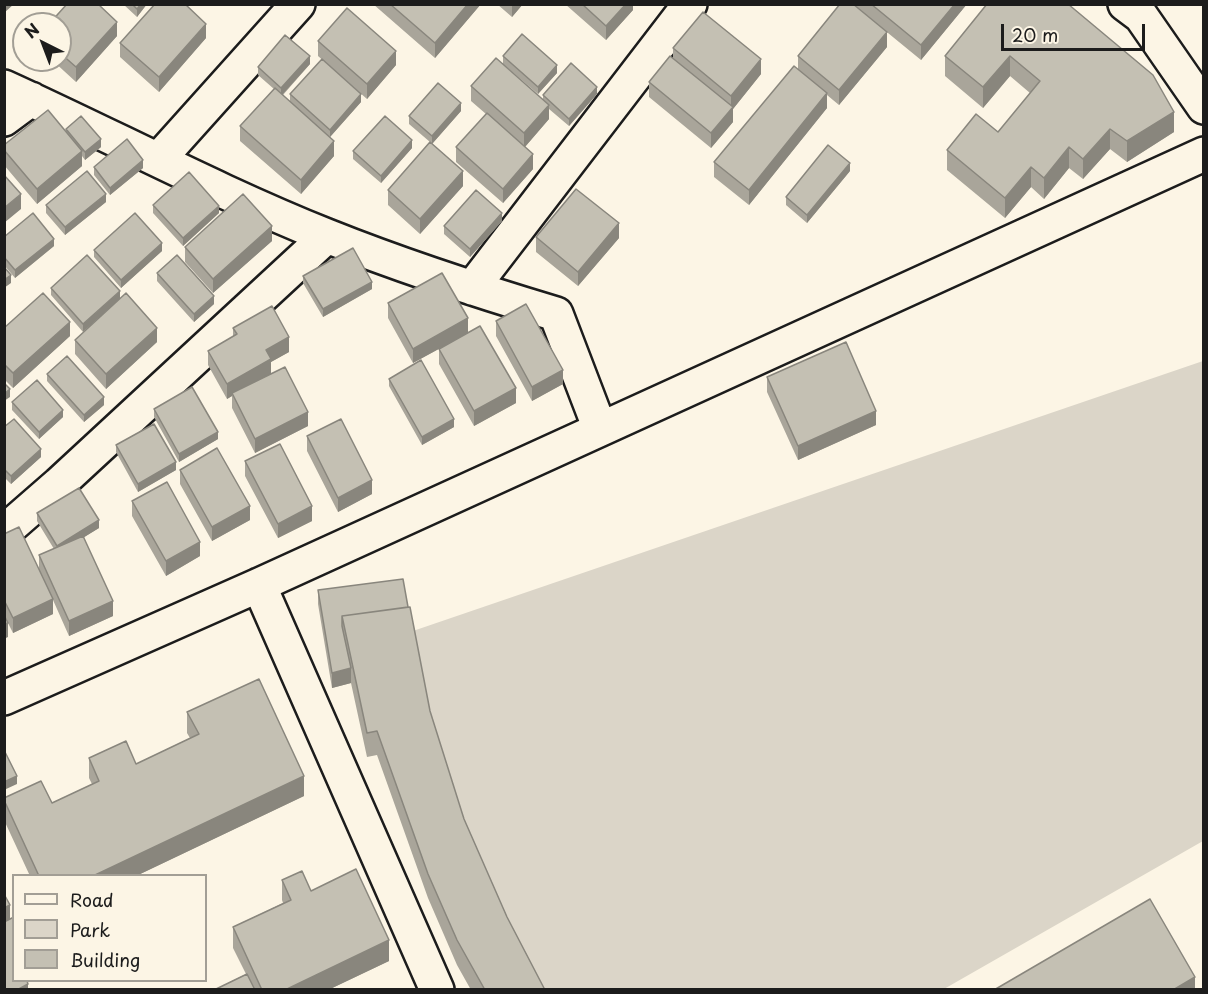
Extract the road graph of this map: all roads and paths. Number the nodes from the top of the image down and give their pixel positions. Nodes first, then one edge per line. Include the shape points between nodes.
1 (298, 4) edge
2 (690, 4) edge
3 (1125, 4) edge
4 (18, 93) edge
5 (1203, 106) edge
6 (4, 119) edge
7 (1203, 154) edge
8 (158, 160) junction
9 (327, 236) junction
10 (472, 288) junction
11 (600, 429) junction
12 (4, 532) edge
13 (259, 585) junction
14 (4, 698) edge
15 (437, 990) edge

1 - 8 street
2 - 10 street
3 - 5 street via 1141,16
4 - 6 street
4 - 8 street
7 - 11 street
8 - 9 street
9 - 10 street
9 - 12 street
10 - 11 street via 556,314
11 - 13 street
13 - 14 street
13 - 15 street

